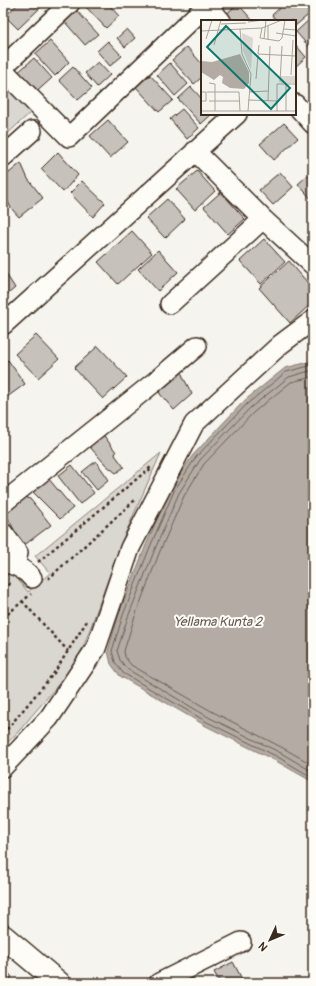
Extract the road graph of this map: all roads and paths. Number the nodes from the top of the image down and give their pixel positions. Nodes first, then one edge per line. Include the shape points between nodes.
1 (68, 4) edge
2 (208, 4) edge
3 (220, 20) edge
4 (3, 68) edge
5 (296, 105) edge
6 (236, 115) edge
7 (313, 124) edge
8 (32, 131) dead end
9 (195, 151) junction
10 (3, 157) edge
11 (263, 219) junction
12 (313, 265) edge
13 (170, 304) dead end
14 (313, 320) edge
15 (3, 325) edge
16 (197, 346) dead end
17 (146, 479) dead end
18 (3, 503) edge
19 (136, 504) dead end
20 (3, 533) edge
21 (25, 571) edge
22 (3, 589) edge
23 (3, 618) edge
24 (88, 619) dead end
25 (68, 650) junction
26 (3, 734) edge
27 (3, 767) edge
28 (3, 936) edge
29 (241, 942) dead end
30 (3, 951) edge
31 (42, 983) edge
32 (59, 983) edge
33 (159, 983) edge

1 - 4 street
2 - 3 street
2 - 4 street via 69,137
5 - 7 street
6 - 9 street
8 - 10 street
9 - 11 street
9 - 15 street
11 - 12 street
11 - 13 street
14 - 27 street via 281,344 194,424 130,548 96,648 49,718
16 - 18 street
17 - 21 path via 151,467
19 - 21 path via 139,497
20 - 21 street via 18,553
21 - 22 path
23 - 25 path via 22,601
24 - 25 path
25 - 26 path via 54,673
28 - 32 main road
29 - 33 street
30 - 31 main road

